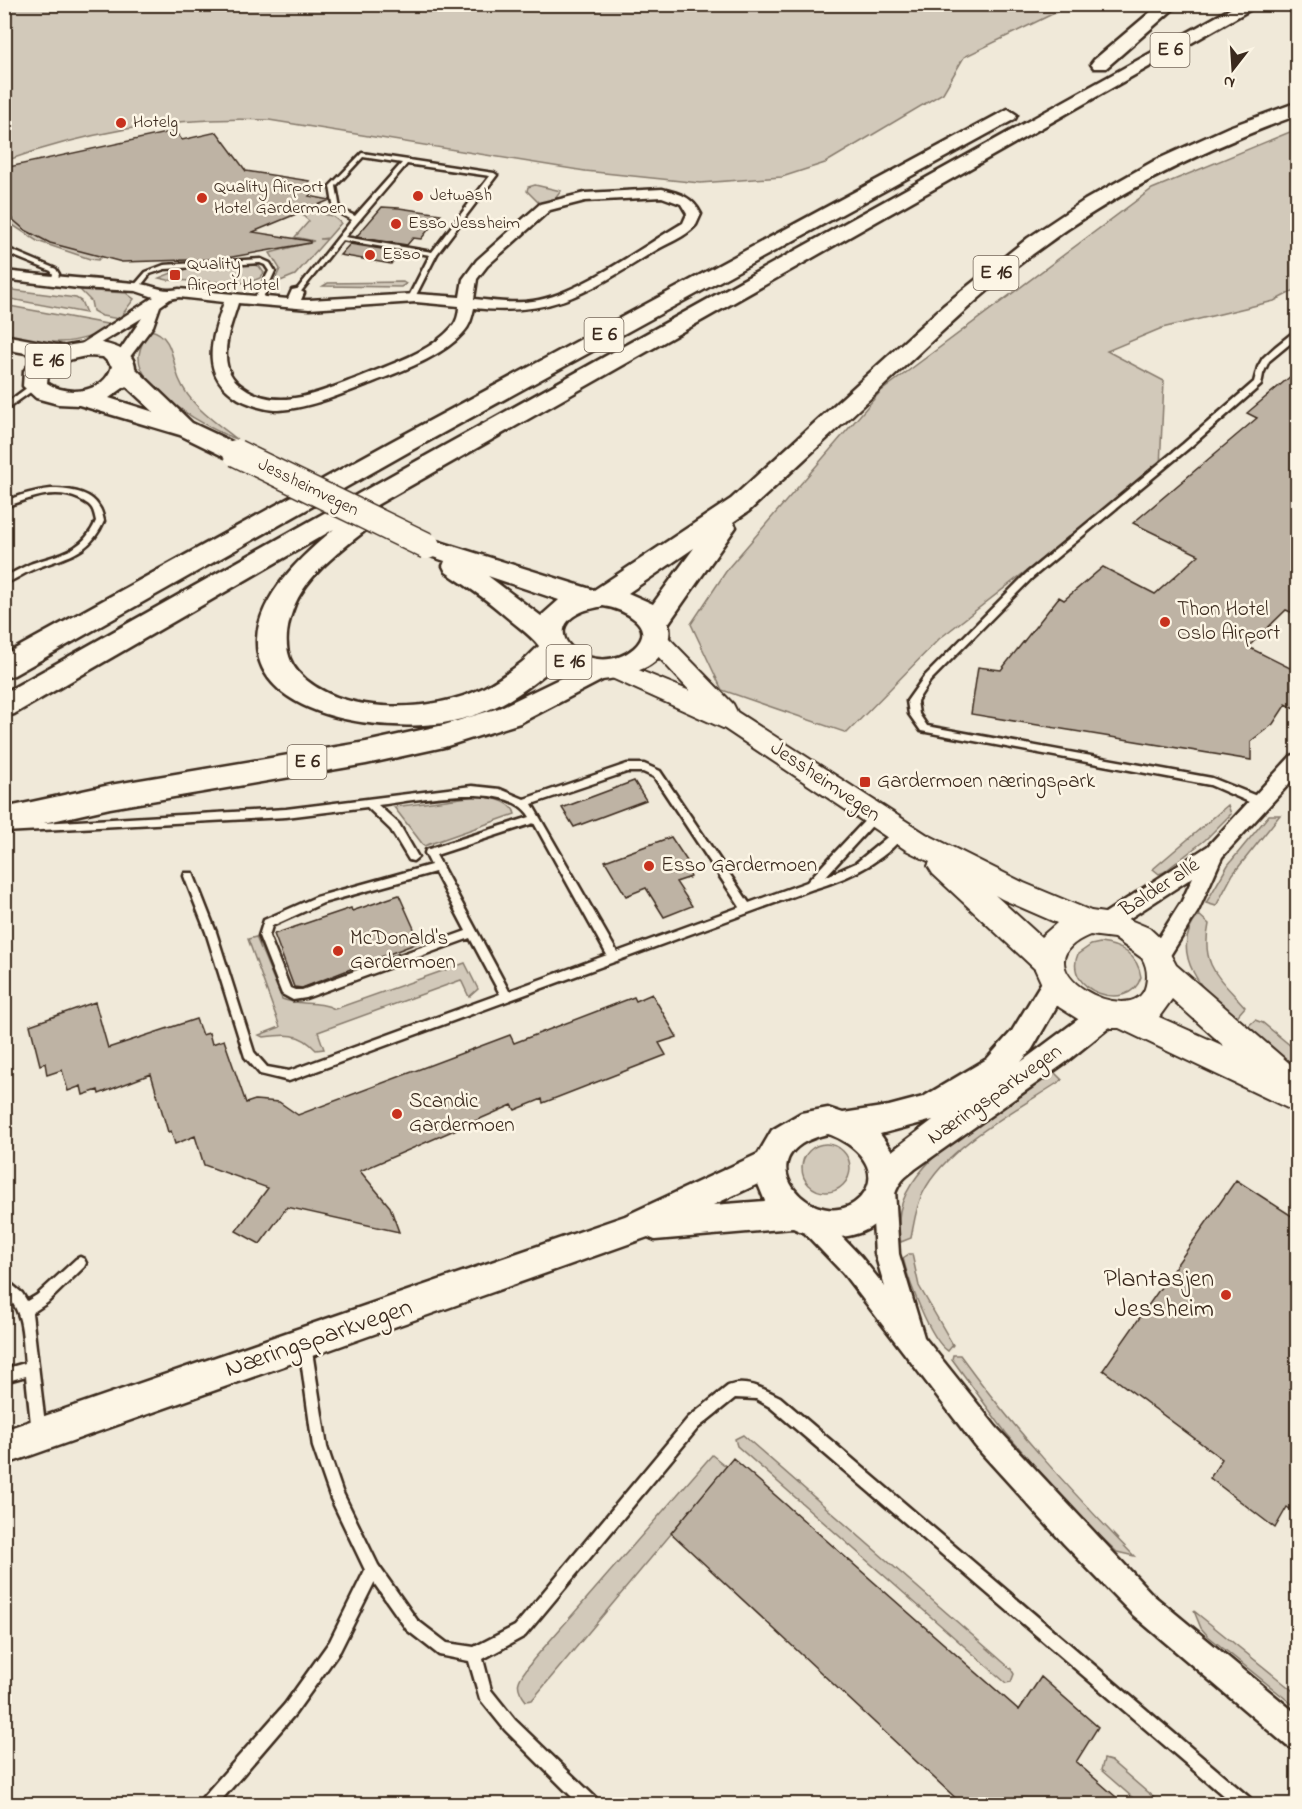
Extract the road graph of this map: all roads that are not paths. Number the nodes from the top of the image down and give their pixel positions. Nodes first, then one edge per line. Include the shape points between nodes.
1 (1171, 4) edge
2 (1252, 4) edge
3 (1270, 4) edge
4 (1178, 22) dead end
5 (1215, 25) junction
6 (1100, 64) junction
7 (1080, 75) dead end
8 (1029, 103) dead end
9 (1298, 108) edge
10 (405, 164) junction
11 (356, 219) junction
12 (340, 238) junction
13 (4, 249) edge
14 (434, 254) junction
15 (4, 275) edge
16 (54, 281) junction
17 (137, 287) junction
18 (295, 298) junction
19 (412, 298) junction
20 (160, 300) junction
21 (232, 300) junction
22 (257, 302) junction
23 (467, 303) junction
24 (1298, 333) edge
25 (4, 342) edge
26 (72, 351) junction
27 (4, 359) edge
28 (123, 365) junction
29 (34, 382) junction
30 (82, 398) junction
31 (4, 409) edge
32 (189, 430) junction
33 (424, 467) junction
34 (4, 505) edge
35 (740, 505) junction
36 (427, 546) junction
37 (5, 569) edge
38 (4, 576) edge
39 (4, 581) edge
40 (594, 598) junction
41 (655, 631) junction
42 (550, 644) junction
43 (4, 668) edge
44 (606, 669) junction
45 (4, 707) edge
46 (735, 722) junction
47 (1298, 761) edge
48 (1260, 802) junction
49 (369, 803) junction
50 (524, 803) junction
51 (876, 816) junction
52 (536, 819) junction
53 (4, 820) edge
54 (4, 829) edge
55 (908, 837) junction
56 (1215, 852) junction
57 (413, 857) dead end
58 (438, 867) junction
59 (189, 876) dead end
60 (811, 885) junction
61 (747, 908) junction
62 (1097, 923) junction
63 (473, 933) junction
64 (614, 957) junction
65 (1161, 965) junction
66 (1052, 973) junction
67 (506, 995) junction
68 (1114, 1015) junction
69 (1298, 1091) edge
70 (1298, 1099) edge
71 (845, 1125) junction
72 (771, 1163) junction
73 (884, 1183) junction
74 (802, 1216) junction
75 (633, 1228) junction
76 (80, 1263) dead end
77 (4, 1284) edge
78 (25, 1310) junction
79 (304, 1344) junction
80 (916, 1346) junction
81 (31, 1368) junction
82 (4, 1376) edge
83 (40, 1436) junction
84 (4, 1448) edge
85 (374, 1570) junction
86 (475, 1655) junction
87 (1298, 1735) edge
88 (208, 1804) edge
89 (590, 1804) edge
90 (1244, 1804) edge

1 - 6 main road
2 - 5 main road, E 6
3 - 5 main road
4 - 6 main road, E 6
5 - 33 main road, E 6
6 - 7 main road, E 6
8 - 43 main road, E 6 via 317,492
9 - 35 main road, E 16 via 1161,165 1035,242 951,311
10 - 11 lane
10 - 11 lane via 362,155 333,186 337,210
10 - 14 lane via 494,175
11 - 12 lane
12 - 14 lane
12 - 18 lane
13 - 16 lane via 54,270
14 - 19 lane
15 - 16 street
16 - 17 street
17 - 20 street
17 - 22 lane via 148,273 164,267 261,261 272,271
18 - 19 street via 327,306
18 - 22 street
19 - 23 street
20 - 21 street via 179,292
20 - 26 street
20 - 28 street
21 - 22 street
21 - 23 street via 220,336 221,374 257,402 282,405 314,399 439,347 457,332 467,315
23 - 23 street via 546,303 689,225 694,214 691,205 675,195 662,193 561,201 544,208 470,277
24 - 48 lane via 1266,358 1258,371 1258,383 1029,576 927,679 912,701 914,714 924,729 1212,782
25 - 26 main road
26 - 28 main road, E 16 via 111,352
26 - 29 main road, E 16 via 42,364
27 - 29 main road
28 - 30 main road, E 16 via 111,388
28 - 32 main road, Jessheimvegen / E 16
29 - 30 main road, E 16 via 42,393
29 - 31 lane
30 - 32 main road, Jessheimvegen / E 16
32 - 36 main road, Jessheimvegen / E 16, bridge
33 - 42 main road, E 6 via 293,586 282,603 272,635 272,649 282,672 298,690 339,710 410,717 452,711 494,696 526,675
33 - 45 main road, E 6
34 - 39 lane via 40,493 73,494 95,506 100,521 92,537 75,552
35 - 40 main road, E 16
35 - 41 main road, E 16
36 - 40 main road, Jessheimvegen / E 16
36 - 42 main road, Jessheimvegen / E 16 via 509,604
37 - 38 lane
40 - 41 main road, E 16 via 635,604 646,612
40 - 42 main road, E 16 via 561,610 553,619
41 - 44 main road, E 16 via 642,658
41 - 46 main road, Jessheimvegen
42 - 44 main road, E 16 via 564,660 579,667
44 - 46 main road, Jessheimvegen
44 - 53 main road, E 6 via 497,720 445,736 86,799
46 - 51 main road, Jessheimvegen
47 - 48 street, Balder allé
48 - 56 street, Balder allé
49 - 50 lane via 472,790 500,793
49 - 54 lane via 251,816
49 - 57 lane via 395,827
50 - 52 lane
50 - 61 lane via 627,768 652,771
51 - 55 main road, Jessheimvegen
51 - 60 lane
52 - 58 lane via 430,853
52 - 64 lane
55 - 60 lane via 841,878
55 - 62 main road, Jessheimvegen via 1012,891
55 - 66 main road, Jessheimvegen
56 - 62 street, Balder allé
56 - 65 street, Balder allé
58 - 63 lane
58 - 63 lane via 320,900 268,923 264,936 286,991 302,995
59 - 67 lane via 249,1054 255,1064 271,1074 289,1076
60 - 61 lane
61 - 64 lane
62 - 65 main road via 1136,935
62 - 66 main road via 1064,932 1055,940
63 - 67 lane
64 - 67 lane
65 - 68 main road via 1164,986 1154,1001 1138,1012
65 - 69 main road
66 - 68 main road via 1076,1003
66 - 71 street, Næringsparkvegen via 1022,1040 998,1068 930,1108
68 - 70 main road via 1214,1056
68 - 73 street, Næringsparkvegen via 909,1154
71 - 72 street, Næringsparkvegen via 828,1121 796,1127 783,1136
71 - 73 street, Næringsparkvegen via 874,1145 882,1160
72 - 74 street via 775,1191
72 - 75 street, Næringsparkvegen
73 - 74 street, Næringsparkvegen via 877,1202 854,1220 839,1224
73 - 80 street via 887,1254
74 - 75 street, Næringsparkvegen
74 - 80 street via 852,1265
75 - 79 street, Næringsparkvegen
76 - 78 lane
77 - 78 lane
78 - 81 lane
79 - 83 street, Næringsparkvegen
79 - 85 lane via 320,1447 336,1494
80 - 87 street via 987,1437 1135,1597
81 - 82 lane
81 - 83 lane
83 - 84 street, Næringsparkvegen
85 - 86 lane via 412,1625 444,1650
85 - 88 lane via 335,1646 290,1709
86 - 89 lane via 485,1694 510,1725
86 - 90 lane via 520,1631 693,1423 733,1391 757,1392 775,1402

